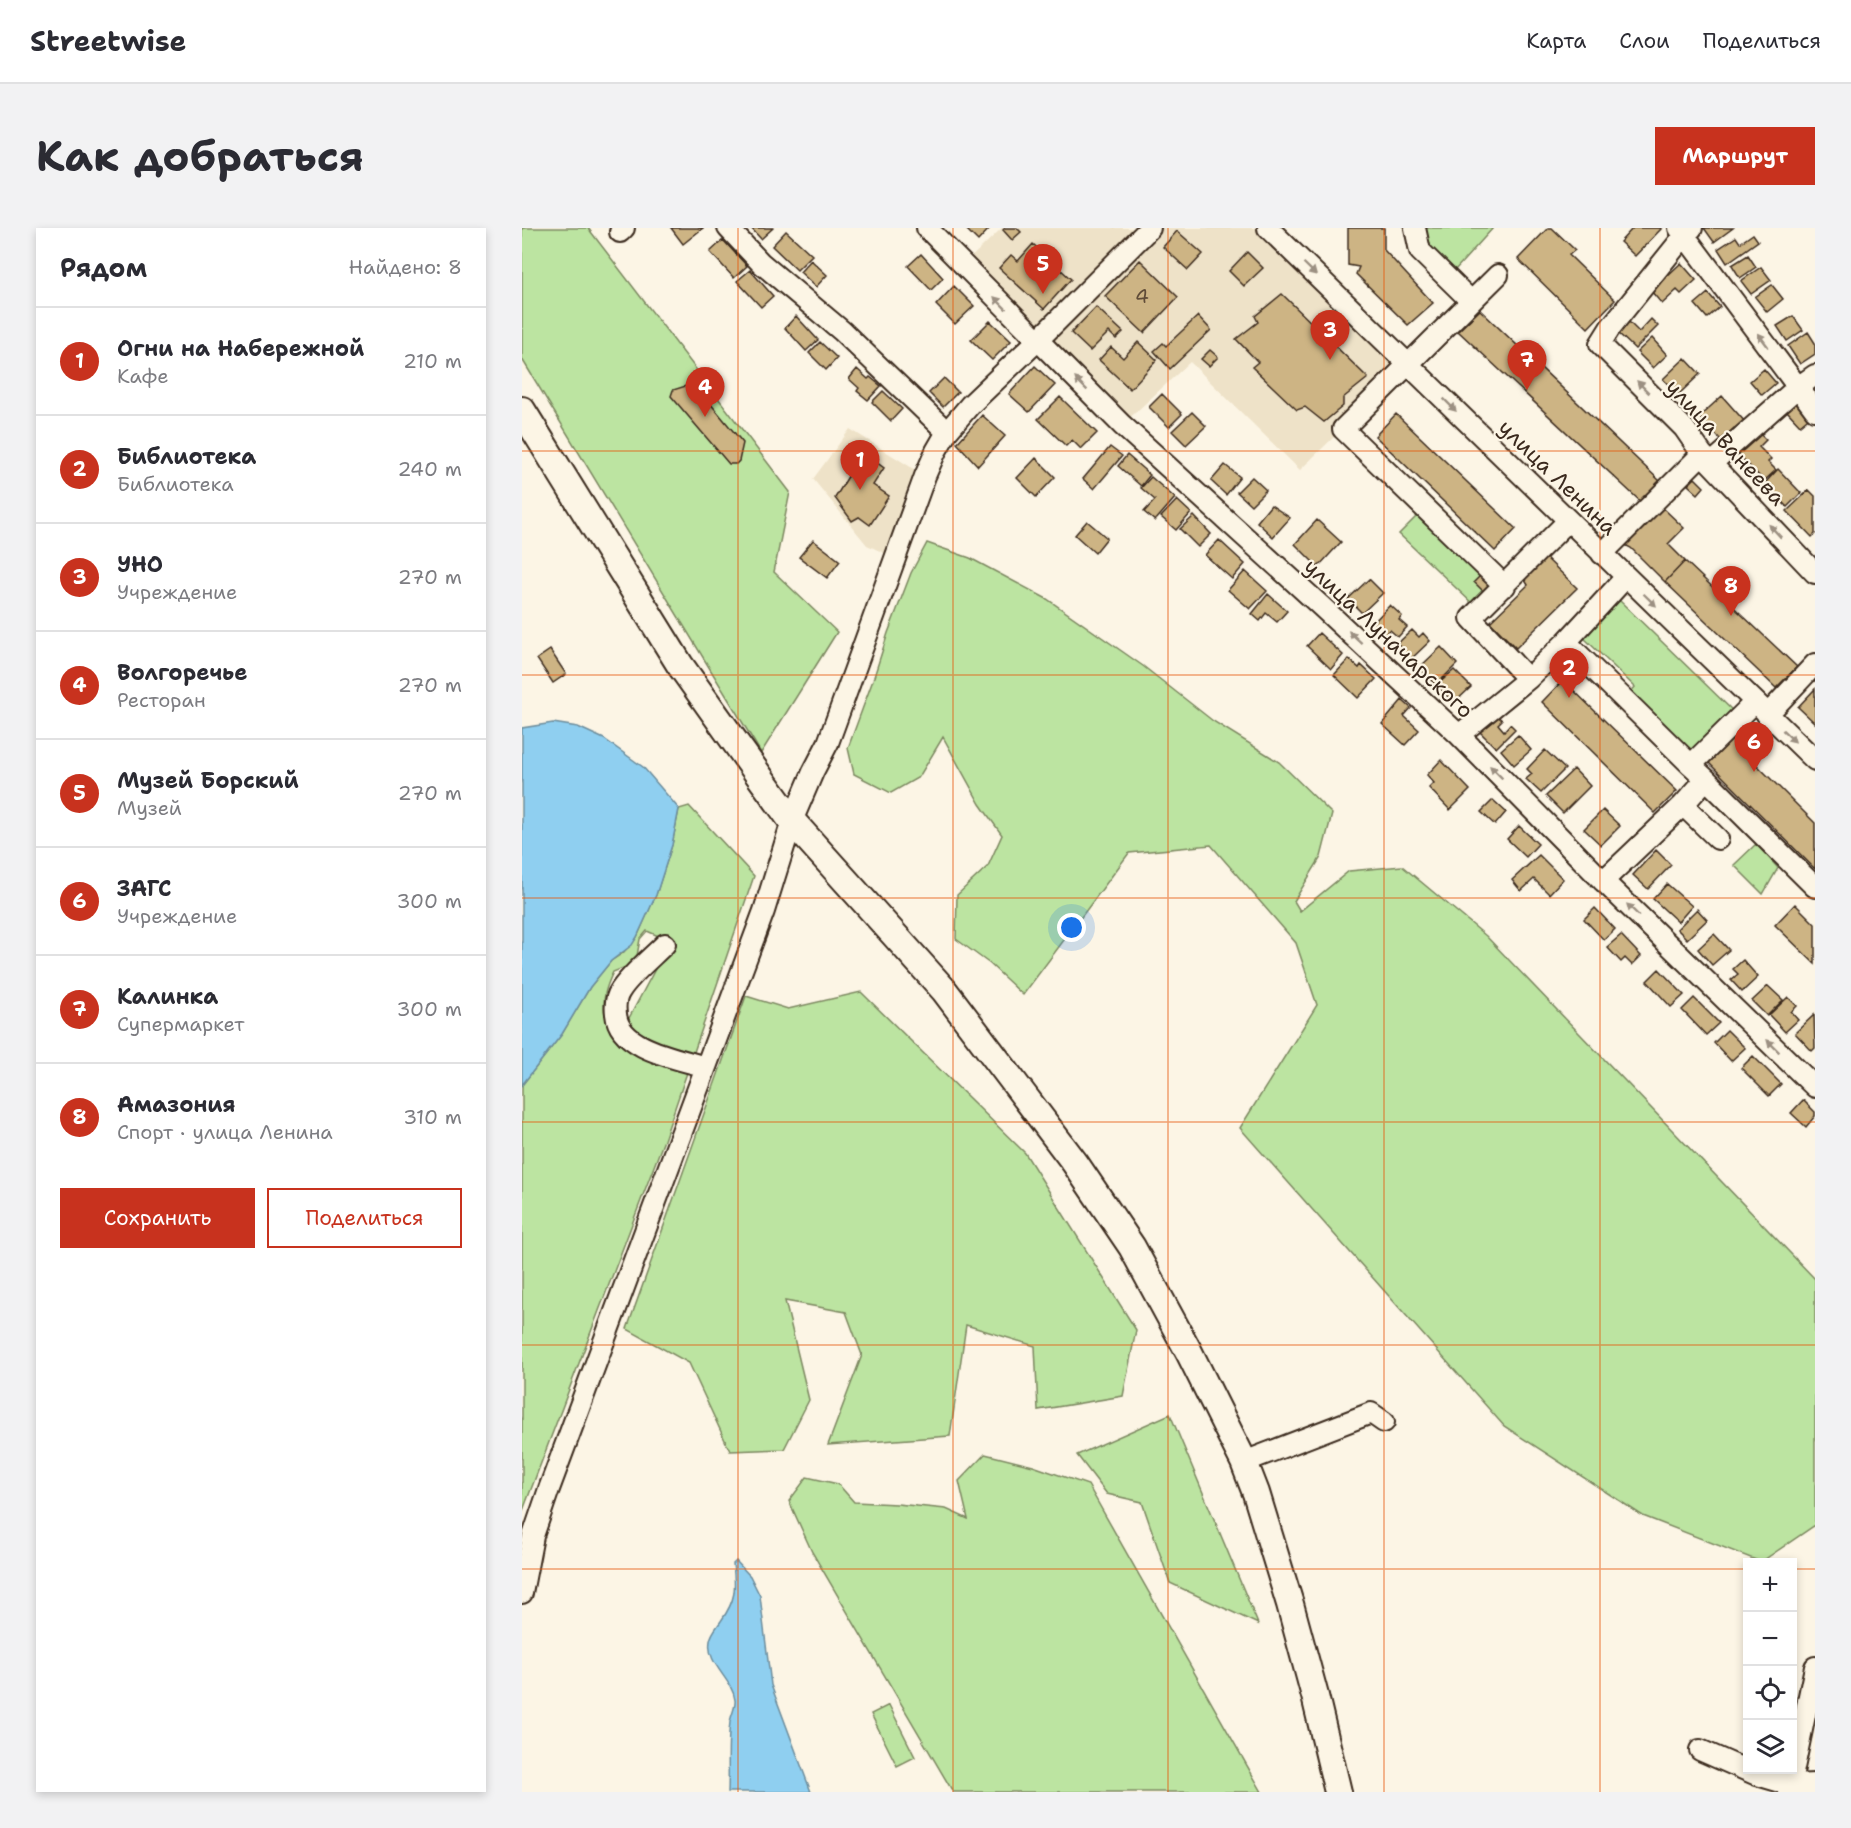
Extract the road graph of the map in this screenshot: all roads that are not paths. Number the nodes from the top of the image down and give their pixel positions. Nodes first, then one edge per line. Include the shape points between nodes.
1 (728, 228) edge
2 (927, 228) edge
3 (1150, 228) edge
4 (1268, 228) edge
5 (1415, 228) edge
6 (1685, 230) edge
7 (1498, 275) dead end
8 (1471, 301) junction
9 (1038, 340) junction
10 (1409, 364) junction
11 (1815, 375) edge
12 (1798, 387) junction
13 (522, 410) edge
14 (1815, 410) edge
15 (947, 432) junction
16 (1707, 459) junction
17 (1568, 521) junction
18 (1602, 554) junction
19 (1815, 573) edge
20 (1626, 577) junction
21 (1505, 586) junction
22 (1566, 642) junction
23 (1815, 664) edge
24 (1528, 679) junction
25 (1761, 709) junction
26 (1459, 735) junction
27 (1815, 760) edge
28 (1691, 765) junction
29 (1706, 779) junction
30 (1683, 805) junction
31 (792, 821) junction
32 (1718, 839) dead end
33 (1603, 881) junction
34 (1815, 887) edge
35 (665, 944) dead end
36 (706, 1067) junction
37 (1815, 1087) edge
38 (1384, 1422) dead end
39 (1244, 1462) junction
40 (522, 1593) edge
41 (1815, 1667) edge
42 (1700, 1750) dead end
43 (1815, 1784) edge
44 (1790, 1788) edge
45 (1338, 1792) edge

1 - 15 street via 761,263 842,331
9 -> 2 street, улица Луначарского
3 - 9 street
4 -> 10 street, улица Ленина
5 - 8 street via 1420,250
12 -> 6 street
16 -> 6 street, улица Ванеева via 1684,428 1599,344
7 - 8 street
8 - 10 street
9 - 15 street
26 -> 9 street, улица Луначарского via 1122,425
10 -> 17 street, улица Ленина
10 - 21 street via 1343,429
11 - 12 street
12 - 14 street
12 - 16 street
13 - 31 main road via 680,665
15 - 31 street via 925,476 828,743
16 - 18 street
19 -> 16 street, улица Ванеева
17 - 18 street, улица Ленина
17 - 21 street
18 - 20 street, улица Ленина
20 - 22 street
20 -> 25 street, улица Ленина
21 - 24 street via 1471,618
22 - 24 street
22 - 28 street
23 - 25 street
24 - 26 street
25 -> 27 street, улица Ленина
25 - 28 street
33 -> 26 street, улица Луначарского
28 - 29 street
29 - 30 street
29 - 34 street
30 - 32 street
30 - 33 street
31 - 36 street via 764,911
31 - 39 main road via 944,990 1075,1163 1132,1247
37 -> 33 street, улица Луначарского
35 - 36 street via 620,992 617,1023 629,1039 644,1047
36 - 40 street via 549,1489 533,1536
38 - 39 street via 1371,1413
39 - 45 main road via 1290,1604
41 - 44 street
42 - 44 street
43 - 44 street

